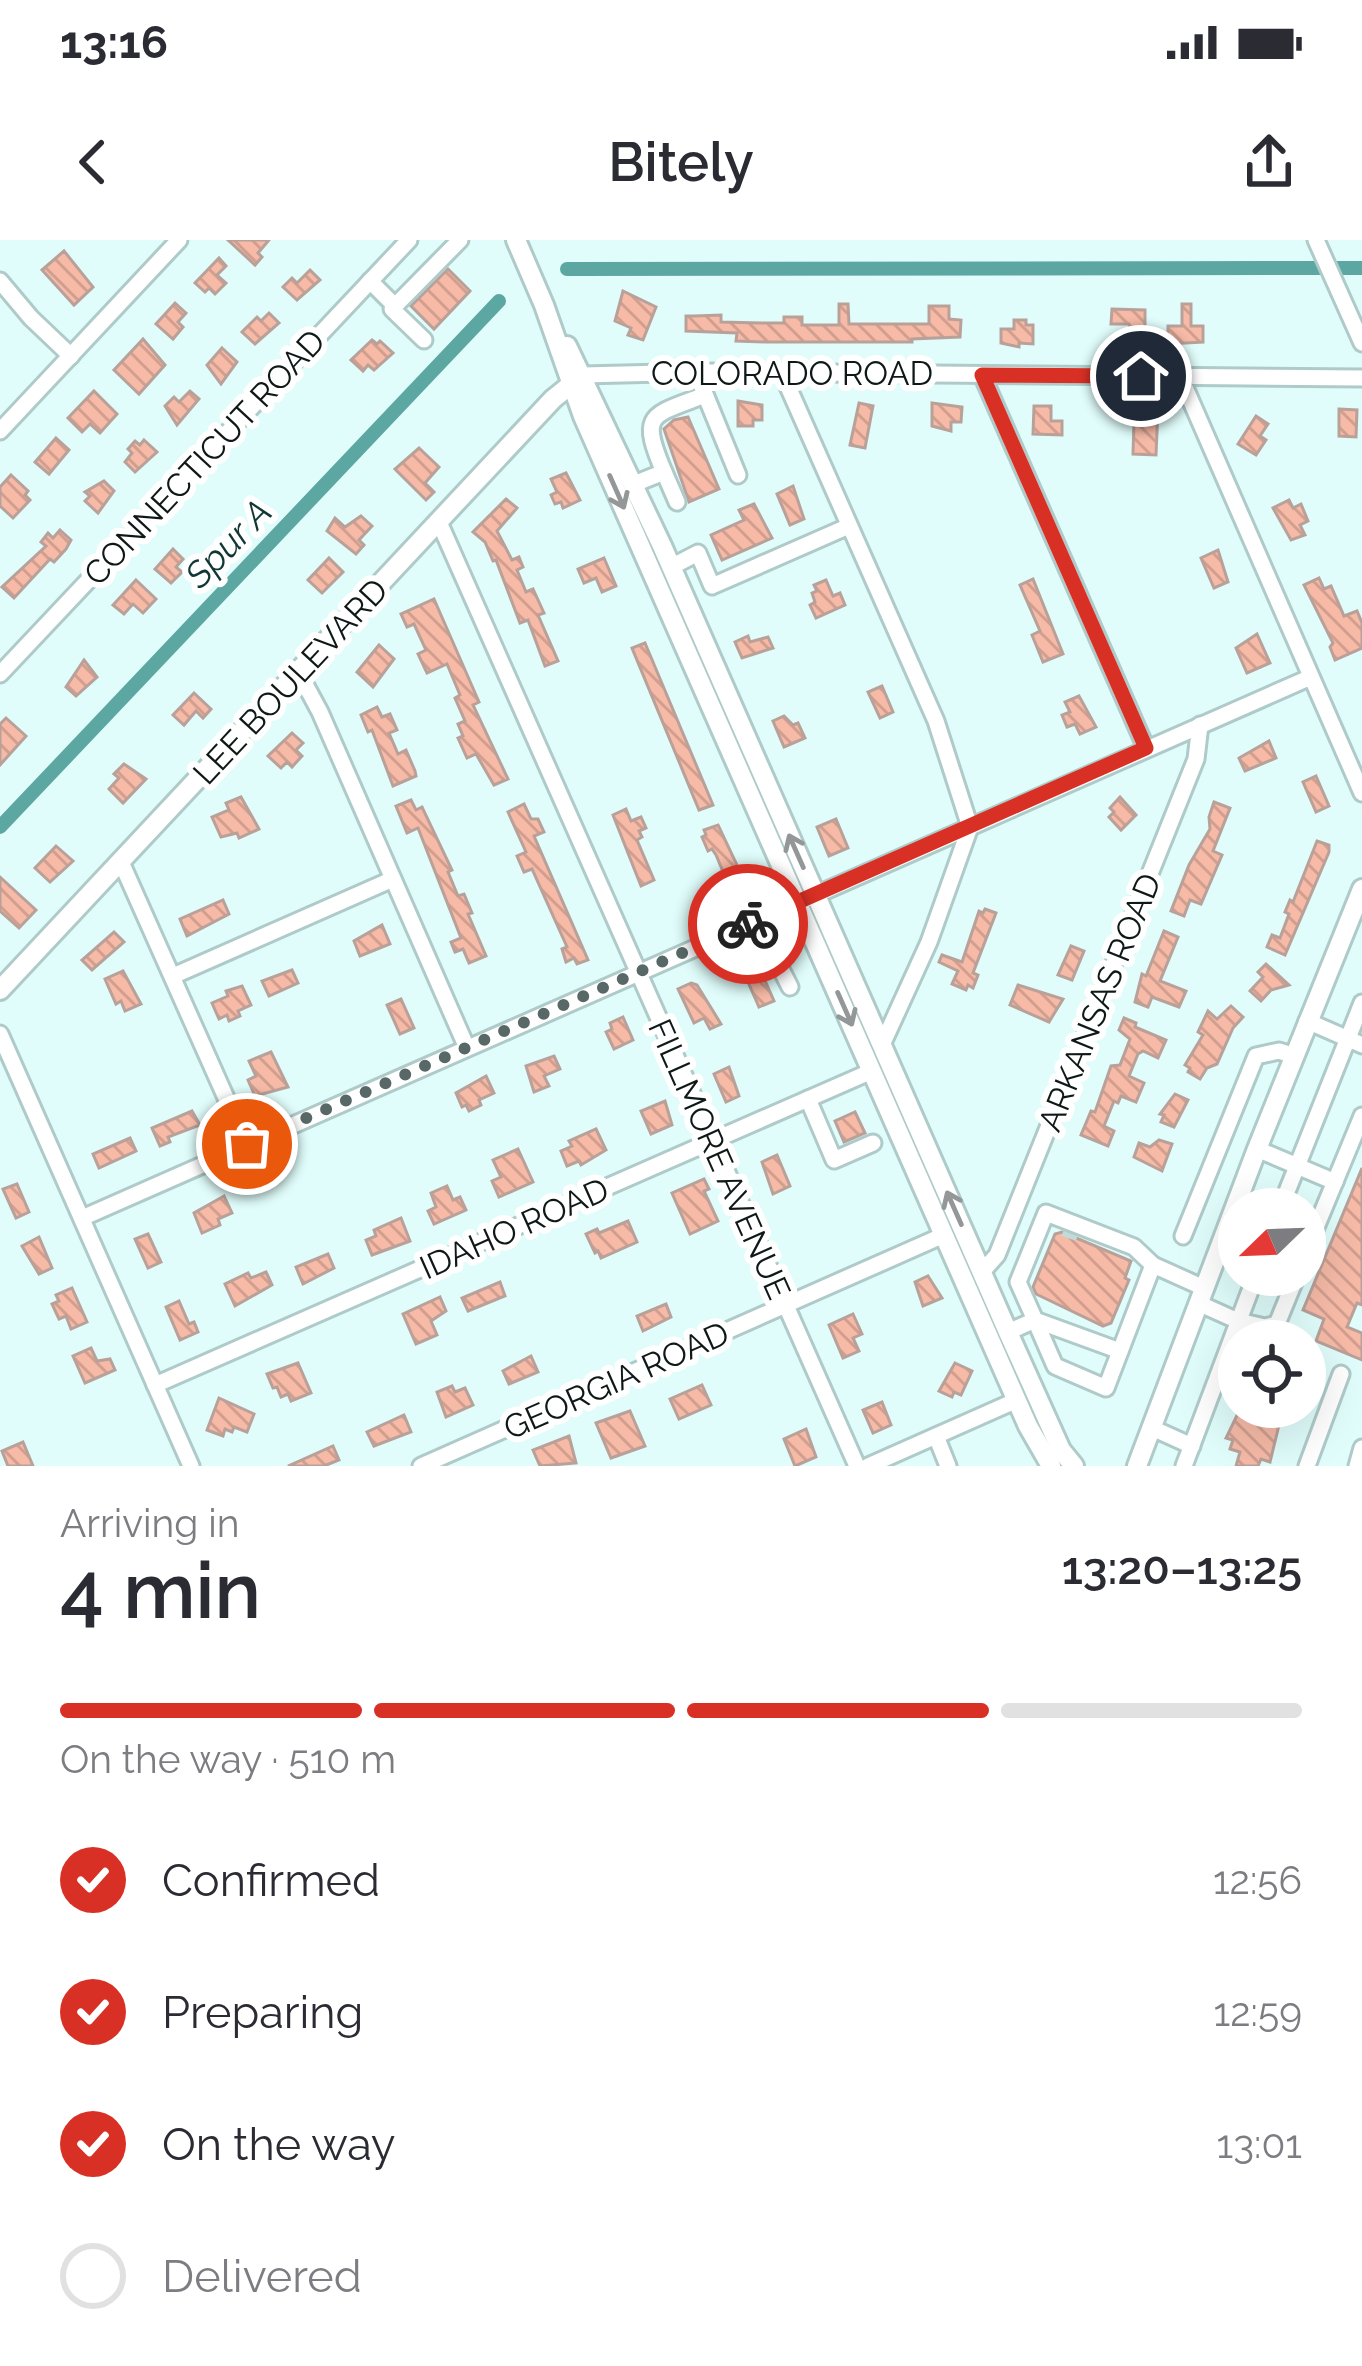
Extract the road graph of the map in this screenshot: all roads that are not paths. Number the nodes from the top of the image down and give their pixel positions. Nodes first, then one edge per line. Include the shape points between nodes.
1 (179, 240) edge
2 (409, 240) edge
3 (516, 240) edge
4 (1316, 240) edge
5 (448, 244) edge
6 (0, 281) edge
7 (370, 281) junction
8 (395, 306) junction
9 (424, 340) dead end
10 (1362, 343) edge
11 (71, 356) junction
12 (696, 372) junction
13 (782, 373) junction
14 (982, 375) junction
15 (1180, 376) junction
16 (1362, 378) edge
17 (577, 380) junction
18 (705, 395) junction
19 (0, 431) edge
20 (664, 472) junction
21 (738, 475) dead end
22 (634, 484) junction
23 (677, 502) dead end
24 (439, 522) junction
25 (849, 526) junction
26 (671, 567) junction
27 (299, 673) junction
28 (0, 674) edge
29 (1311, 677) junction
30 (1200, 725) junction
31 (1146, 748) junction
32 (1362, 793) edge
33 (970, 826) junction
34 (121, 862) junction
35 (393, 879) junction
36 (1362, 889) edge
37 (806, 898) junction
38 (757, 920) junction
39 (639, 973) junction
40 (173, 976) junction
41 (790, 987) dead end
42 (0, 990) edge
43 (1362, 1004) edge
44 (1307, 1022) junction
45 (0, 1034) edge
46 (1355, 1042) edge
47 (882, 1045) junction
48 (467, 1048) junction
49 (1295, 1056) junction
50 (872, 1070) junction
51 (808, 1099) junction
52 (1362, 1116) edge
53 (712, 1141) junction
54 (873, 1143) dead end
55 (247, 1144) junction
56 (1257, 1149) junction
57 (1297, 1166) junction
58 (1335, 1182) junction
59 (1288, 1188) edge
60 (1326, 1204) edge
61 (82, 1217) junction
62 (1065, 1226) junction
63 (944, 1235) junction
64 (1183, 1236) dead end
65 (1108, 1237) junction
66 (1153, 1265) junction
67 (982, 1272) junction
68 (1201, 1296) junction
69 (785, 1307) junction
70 (1035, 1320) junction
71 (1237, 1320) edge
72 (1008, 1332) junction
73 (1120, 1352) junction
74 (1341, 1374) dead end
75 (1218, 1375) edge
76 (155, 1385) junction
77 (1017, 1400) junction
78 (1152, 1428) junction
79 (935, 1436) junction
80 (1192, 1446) junction
81 (1362, 1448) edge
82 (191, 1466) edge
83 (421, 1466) edge
84 (856, 1466) edge
85 (868, 1466) edge
86 (948, 1466) edge
87 (1051, 1466) edge
88 (1074, 1466) edge
89 (1137, 1466) edge
90 (1184, 1466) edge
91 (1307, 1466) edge
92 (1357, 1466) edge

1 - 11 street
2 - 7 street, CONNECTICUT ROAD
3 - 17 main road
4 - 10 street
5 - 8 street
6 - 11 street
7 - 8 street
7 - 28 street, CONNECTICUT ROAD
8 - 9 street
11 - 19 street
12 - 13 street, COLORADO ROAD
12 - 17 street, COLORADO ROAD
12 - 18 street
13 - 14 street, COLORADO ROAD
13 - 25 street
14 - 15 street, COLORADO ROAD
14 - 31 street
15 - 16 street, COLORADO ROAD
15 - 29 street
17 - 22 main road
17 - 24 main road, LEE BOULEVARD
17 -> 37 main road
18 - 20 street via 664,411 648,428
18 - 21 street
20 - 22 street
20 - 23 street
22 - 26 main road
24 - 27 main road, LEE BOULEVARD
24 - 39 street, FILLMORE AVENUE
25 - 26 street via 712,586 698,553
25 - 33 street via 936,721
37 -> 26 main road
27 - 34 main road, LEE BOULEVARD
27 - 35 street
29 - 30 street
29 - 32 street
30 - 31 street
30 - 67 street, ARKANSAS ROAD via 1196,759 997,1255
31 - 33 street
33 - 37 street
33 - 47 street
34 - 40 street
34 - 42 main road, LEE BOULEVARD
35 - 40 street
35 - 48 street
36 - 44 main road
37 - 38 street
37 - 47 main road
37 -> 50 main road
38 - 39 street
38 - 41 street
39 - 48 street
39 - 53 street, FILLMORE AVENUE
40 - 55 street
43 - 46 street
44 - 46 street
44 - 49 main road
45 - 61 street
46 - 57 street
67 -> 47 main road
48 - 55 street
49 - 56 main road
49 - 64 street via 1256,1056
50 - 51 street, IDAHO ROAD
50 - 63 main road
51 - 53 street, IDAHO ROAD
51 - 54 street via 834,1160
52 - 58 street
53 - 69 street, FILLMORE AVENUE
53 - 76 street, IDAHO ROAD
55 - 61 street
56 - 57 street
56 - 68 main road
57 - 58 street
57 - 59 street
58 - 60 street
61 - 76 street
62 - 65 street
62 - 65 street via 1096,1242
62 - 70 street via 1046,1213 1018,1282
63 - 69 street, GEORGIA ROAD
63 - 77 main road
65 - 66 street
66 - 68 street
66 - 73 street
67 - 72 main road
68 - 71 street
68 - 78 main road
69 - 83 street, GEORGIA ROAD
69 - 84 street, FILLMORE AVENUE
70 - 72 street
70 - 73 street
70 - 73 street via 1055,1366 1106,1388
72 - 88 main road
74 - 91 street
75 - 80 street
76 - 82 street
77 - 79 street
77 - 87 main road
78 - 80 street
78 - 89 main road
79 - 85 street
79 - 86 street
80 - 90 street
81 - 92 street

